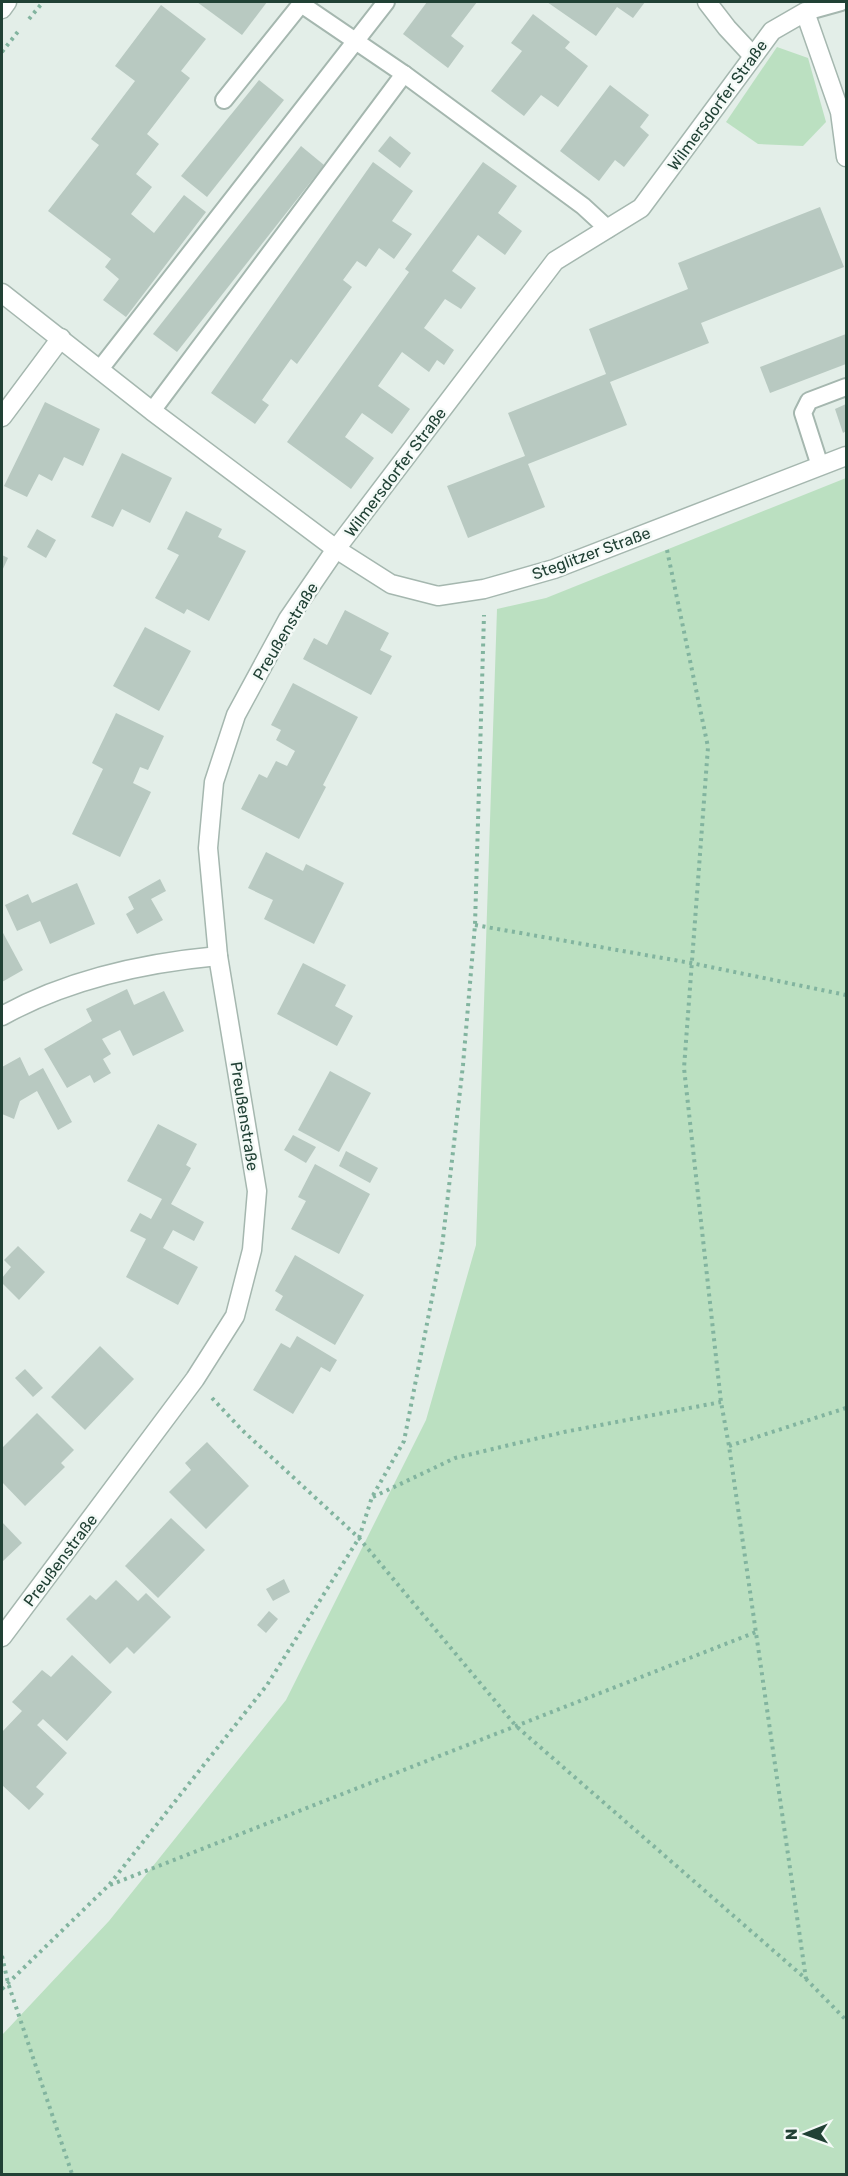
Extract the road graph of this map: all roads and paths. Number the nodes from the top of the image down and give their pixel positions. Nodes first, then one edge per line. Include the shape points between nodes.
1 (7, 2) edge
2 (386, 2) edge
3 (707, 2) edge
4 (841, 2) edge
5 (2, 9) edge
6 (805, 12) junction
7 (356, 40) junction
8 (753, 56) junction
9 (404, 74) junction
10 (224, 100) dead end
11 (846, 157) edge
12 (608, 229) junction
13 (2, 293) edge
14 (61, 338) junction
15 (100, 369) junction
16 (846, 387) edge
17 (152, 411) junction
18 (2, 417) edge
19 (846, 456) edge
20 (819, 466) junction
21 (662, 526) junction
22 (336, 549) junction
23 (484, 589) junction
24 (475, 925) junction
25 (218, 956) junction
26 (691, 963) junction
27 (846, 995) edge
28 (2, 1016) edge
29 (195, 1379) junction
30 (721, 1402) junction
31 (846, 1408) edge
32 (729, 1446) junction
33 (372, 1497) junction
34 (360, 1538) junction
35 (756, 1632) junction
36 (2, 1637) edge
37 (516, 1726) junction
38 (109, 1885) junction
39 (2, 1956) edge
40 (806, 1979) junction
41 (8, 1983) junction
42 (2, 1989) edge
43 (846, 2020) edge
44 (72, 2175) edge

1 - 5 street
2 - 7 lane
3 - 8 street
4 - 6 lane
6 - 8 street, Wilmersdorfer Straße via 772,31
6 - 11 street via 840,112
7 - 9 lane
7 - 10 lane via 302,4
7 - 15 lane
8 - 12 street, Wilmersdorfer Straße via 641,208
9 - 12 lane via 583,206
9 - 17 lane
12 - 22 street, Wilmersdorfer Straße via 555,261
13 - 14 street, Wilmersdorfer Straße
14 - 15 street, Wilmersdorfer Straße
14 - 18 street
15 - 17 street, Wilmersdorfer Straße
16 - 20 lane via 809,401 803,413
17 - 22 street, Wilmersdorfer Straße
19 - 20 street, Steglitzer Straße
20 - 21 street, Steglitzer Straße
21 - 23 street, Steglitzer Straße via 554,569
21 - 26 path via 708,747
22 - 23 street, Steglitzer Straße via 391,584 438,596
22 - 25 street, Preußenstraße via 288,619 236,715 214,782 208,848
23 - 24 path
24 - 26 path
24 - 33 path via 442,1247 404,1441
25 - 28 street via 167,961 111,973 54,991
25 - 29 street, Preußenstraße via 258,1191 252,1250 235,1316
26 - 27 path
26 - 30 path via 684,1068
29 - 34 path via 242,1430
29 - 36 street, Preußenstraße
30 - 32 path
30 - 33 path via 455,1458
31 - 32 path
32 - 35 path
33 - 34 path
34 - 37 path
34 - 38 path via 267,1685
35 - 37 path
35 - 40 path
37 - 38 path
37 - 40 path
38 - 41 path
39 - 41 path
40 - 43 path
41 - 42 path
41 - 44 path

